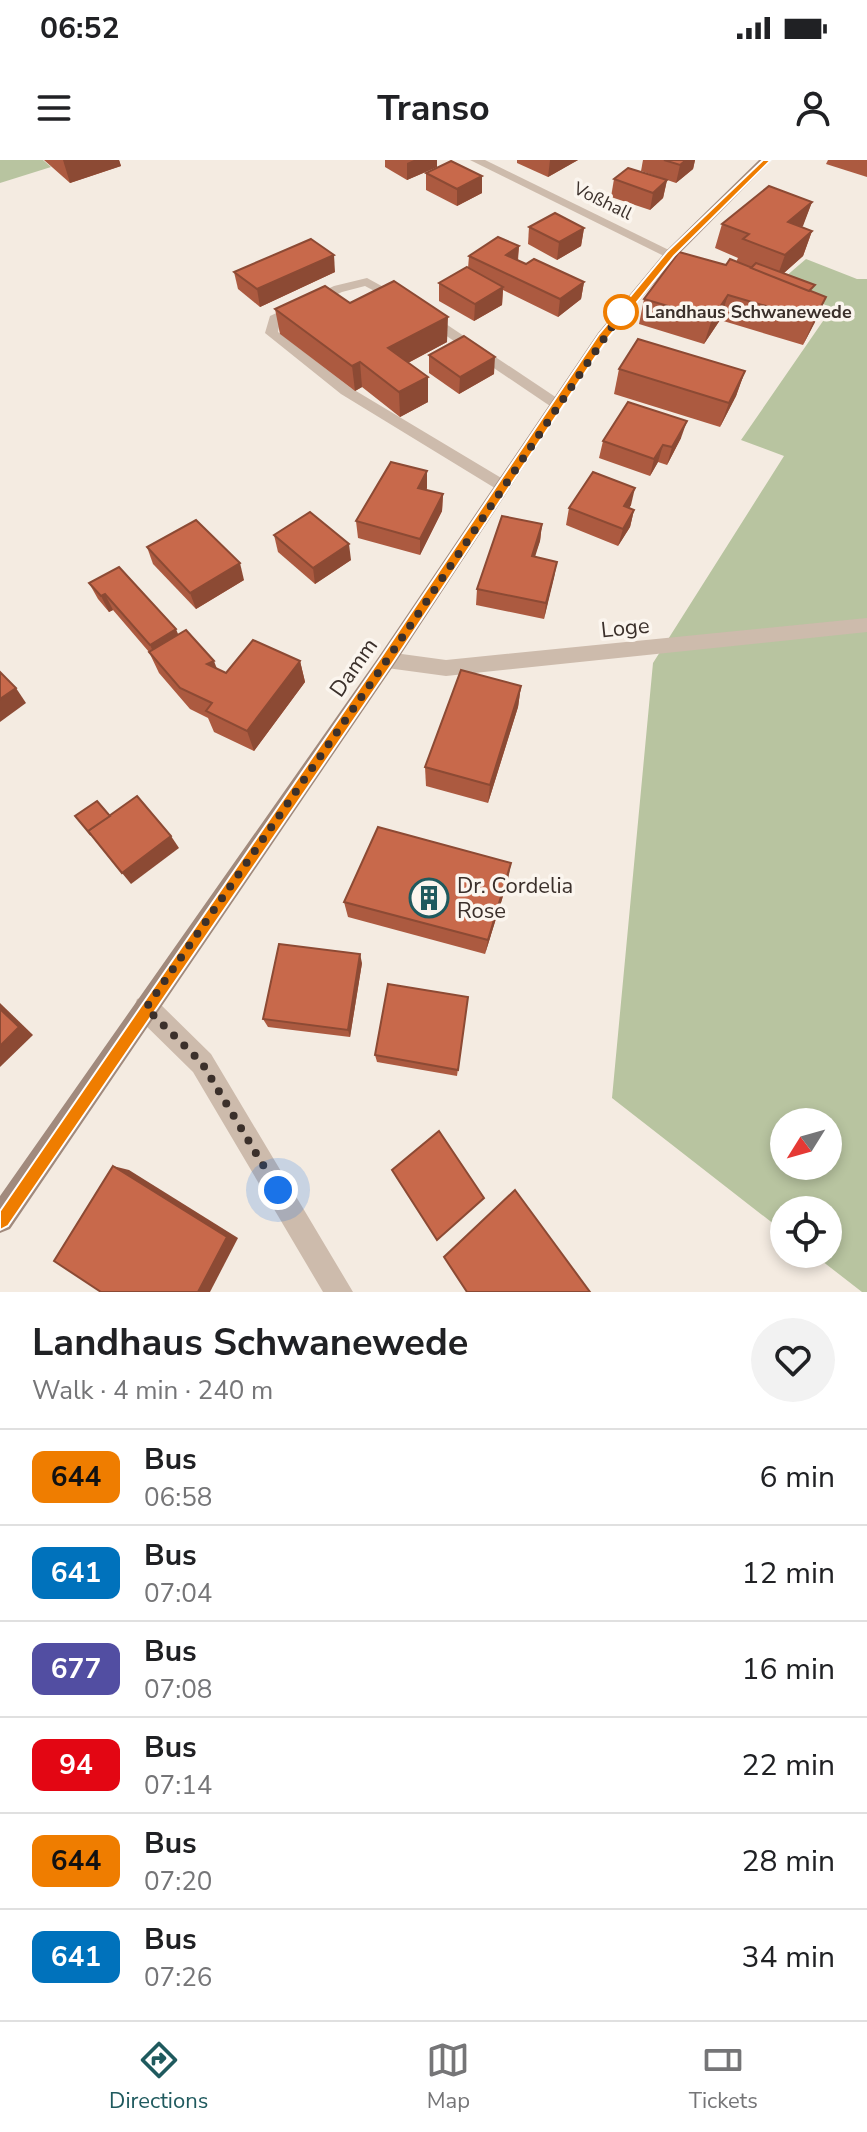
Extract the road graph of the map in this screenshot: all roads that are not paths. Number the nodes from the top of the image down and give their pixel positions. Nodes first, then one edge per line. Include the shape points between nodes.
1 (476, 160) edge
2 (766, 160) edge
3 (671, 254) junction
4 (558, 405) junction
5 (503, 486) junction
6 (867, 625) edge
7 (387, 660) junction
8 (146, 1008) junction
9 (0, 1219) edge
10 (339, 1292) edge

1 - 3 street, Voßhall
2 - 3 main road, Damm
3 - 4 main road, Damm via 603,336
4 - 5 main road, Damm
4 - 5 lane via 387,290 367,282 338,289 274,319 271,333 346,391
5 - 7 main road, Damm
6 - 7 street, Loge via 446,668
7 - 8 main road, Damm
8 - 9 main road, Damm
8 - 10 street via 202,1063

